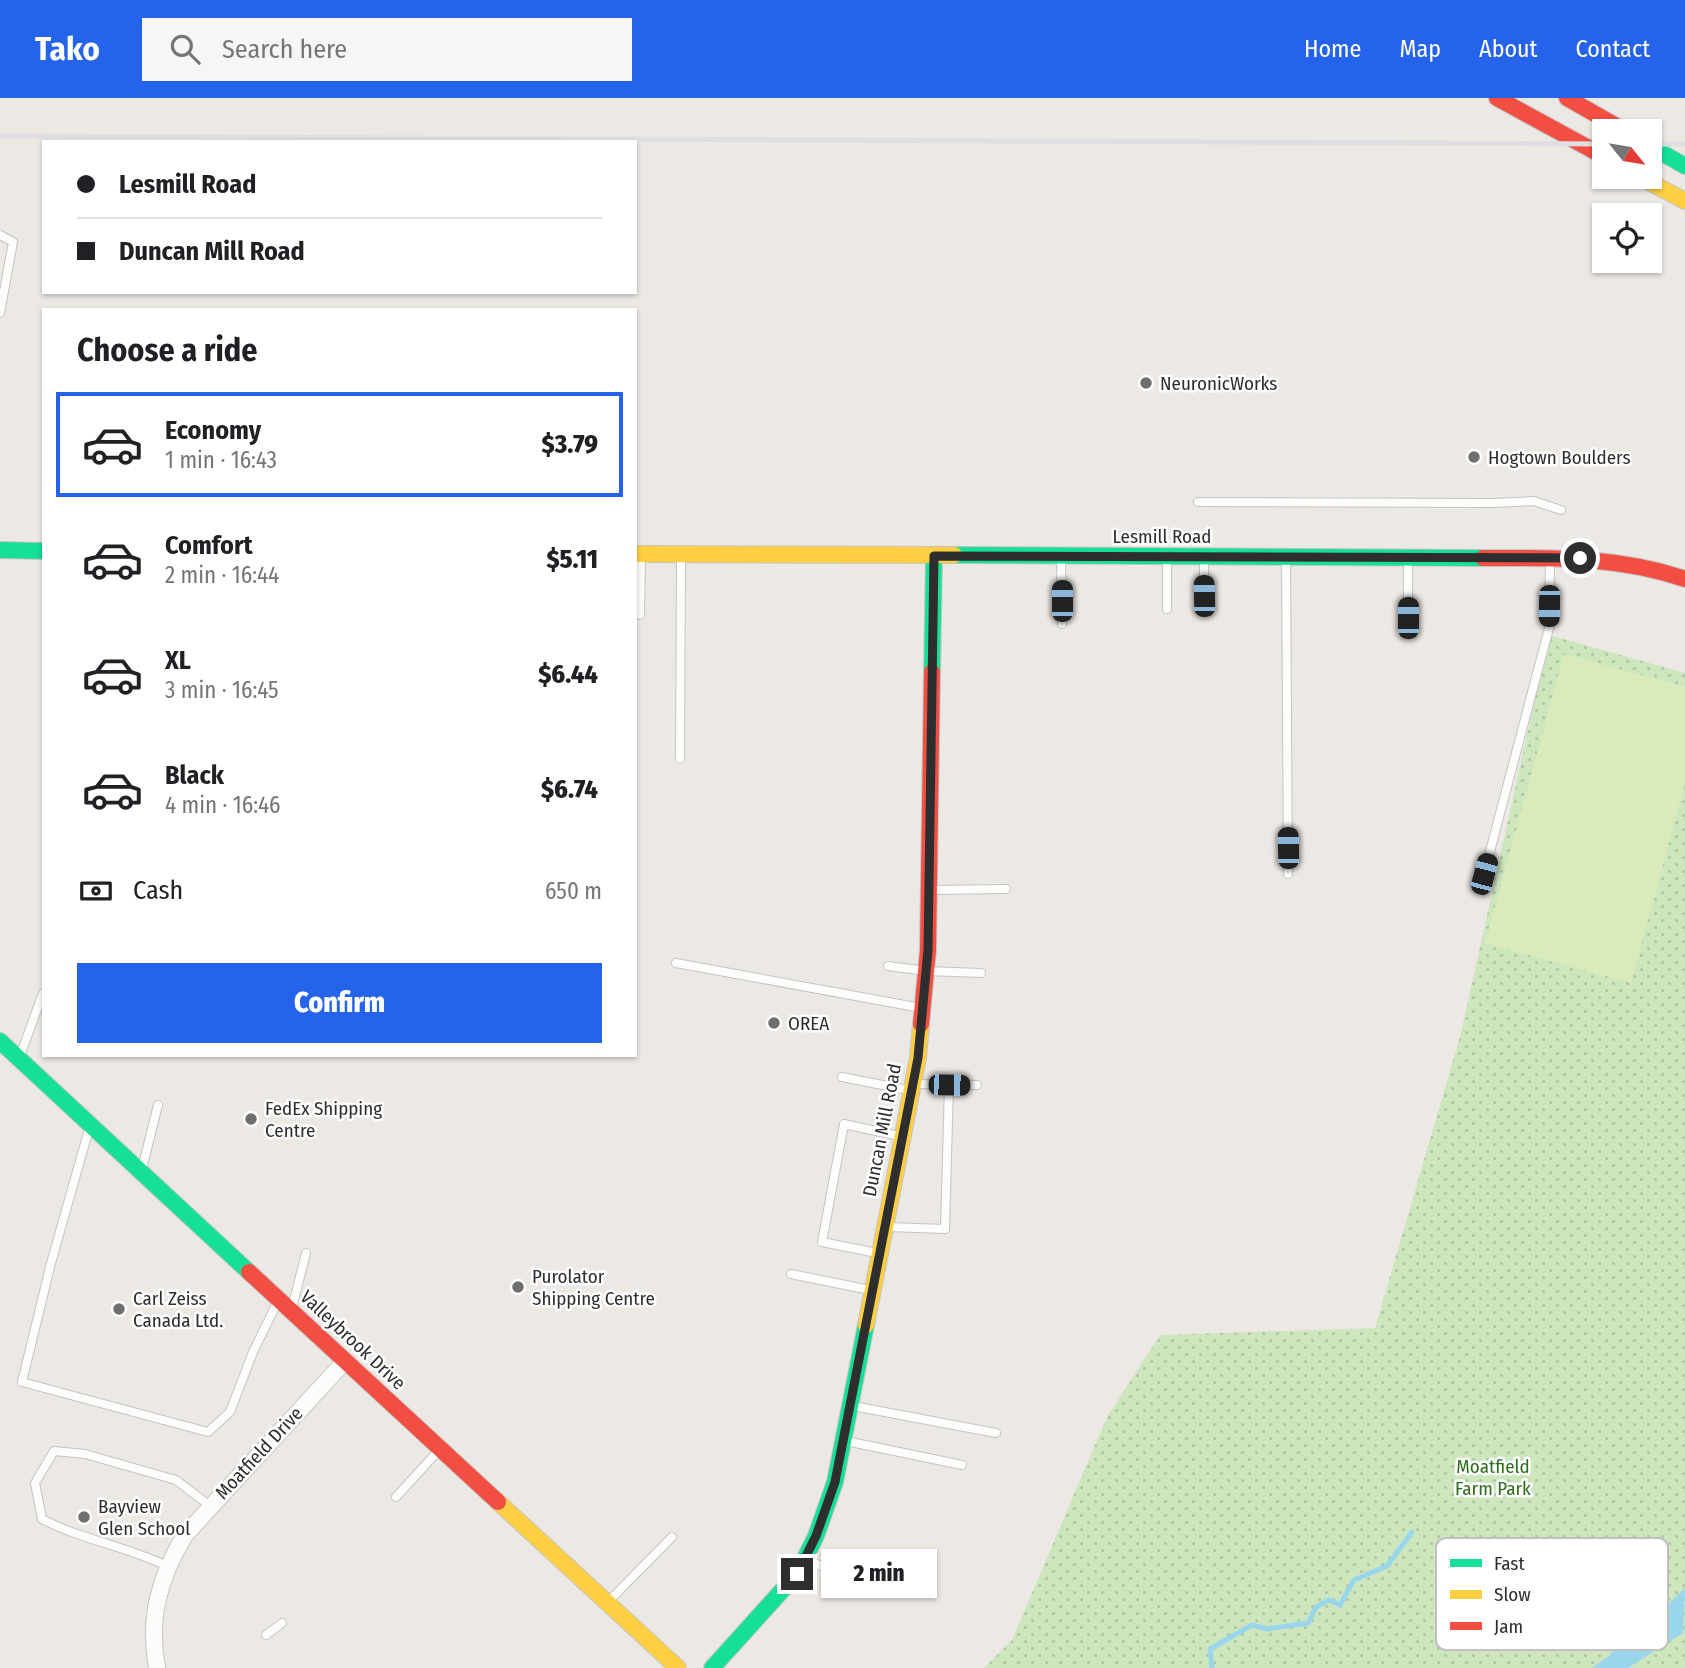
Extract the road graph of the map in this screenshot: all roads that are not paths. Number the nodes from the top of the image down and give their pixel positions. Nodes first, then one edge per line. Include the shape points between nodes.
1 (1497, 98) edge
2 (1567, 98) edge
3 (1604, 119) edge
4 (1592, 150) edge
5 (1662, 153) edge
6 (1685, 166) edge
7 (1662, 189) edge
8 (1685, 201) edge
9 (0, 234) edge
10 (0, 313) edge
11 (1198, 502) dead end
12 (1561, 510) dead end
13 (0, 551) edge
14 (42, 551) edge
15 (638, 554) edge
16 (681, 554) junction
17 (934, 556) junction
18 (1061, 556) junction
19 (1167, 557) junction
20 (1204, 557) junction
21 (1286, 557) junction
22 (1408, 558) junction
23 (1550, 558) junction
24 (1685, 579) edge
25 (1167, 609) dead end
26 (1204, 612) dead end
27 (640, 615) dead end
28 (1408, 618) dead end
29 (1062, 624) dead end
30 (680, 759) dead end
31 (1288, 874) dead end
32 (1484, 874) dead end
33 (1006, 889) dead end
34 (929, 890) junction
35 (676, 963) dead end
36 (888, 966) dead end
37 (926, 971) junction
38 (981, 973) dead end
39 (42, 996) edge
40 (923, 1009) junction
41 (0, 1041) edge
42 (18, 1058) junction
43 (842, 1077) dead end
44 (949, 1085) junction
45 (978, 1085) dead end
46 (912, 1087) junction
47 (158, 1105) dead end
48 (90, 1124) junction
49 (902, 1136) junction
50 (141, 1172) junction
51 (885, 1227) junction
52 (306, 1253) dead end
53 (880, 1254) junction
54 (791, 1274) dead end
55 (873, 1290) junction
56 (285, 1306) junction
57 (345, 1361) junction
58 (850, 1406) junction
59 (996, 1433) dead end
60 (843, 1441) junction
61 (440, 1448) junction
62 (962, 1465) dead end
63 (396, 1497) dead end
64 (210, 1506) junction
65 (672, 1537) dead end
66 (805, 1559) junction
67 (167, 1566) junction
68 (840, 1574) dead end
69 (607, 1603) junction
70 (282, 1623) dead end
71 (266, 1635) dead end
72 (157, 1668) edge
73 (678, 1668) edge
74 (712, 1668) edge

1 - 4 street
2 - 3 street
5 - 6 street
7 - 8 street
9 - 10 lane via 13,242
11 - 12 lane via 1534,501
13 - 14 street
15 - 16 street, Lesmill Road
15 - 27 lane
16 - 17 street, Lesmill Road
16 - 30 lane
17 - 18 street, Lesmill Road
17 - 34 street, Duncan Mill Road
18 - 19 street, Lesmill Road
18 - 29 lane
19 - 20 street, Lesmill Road
19 - 25 lane
20 - 21 street, Lesmill Road
20 - 26 lane
21 - 22 street, Lesmill Road
21 - 31 lane
22 - 23 street, Lesmill Road
22 - 28 lane
23 - 24 street, Lesmill Road via 1590,558 1656,569
23 - 32 lane via 1549,628
33 - 34 lane
34 - 37 street, Duncan Mill Road
35 - 40 lane
36 - 37 lane
37 - 38 lane
37 - 40 street, Duncan Mill Road
39 - 42 lane
40 - 46 street, Duncan Mill Road
41 - 42 street, Valleybrook Drive
42 - 48 street, Valleybrook Drive
43 - 46 lane
44 - 45 lane
44 - 46 lane
44 - 51 lane via 945,1229
46 - 49 street, Duncan Mill Road
47 - 50 lane
48 - 50 street, Valleybrook Drive
48 - 56 lane via 22,1382 208,1432 230,1412 270,1313
49 - 51 street, Duncan Mill Road
49 - 53 lane via 844,1124 822,1242
50 - 56 street, Valleybrook Drive
51 - 53 street, Duncan Mill Road
52 - 56 lane
53 - 55 street, Duncan Mill Road
54 - 55 lane
55 - 58 street, Duncan Mill Road
56 - 57 street, Valleybrook Drive
57 - 61 street, Valleybrook Drive
57 - 64 street, Moatfield Drive
58 - 59 lane
58 - 60 street, Duncan Mill Road
60 - 62 lane
60 - 66 street, Duncan Mill Road via 835,1482
61 - 63 lane
61 - 69 street, Valleybrook Drive
64 - 67 street, Moatfield Drive
64 - 67 lane via 176,1480 85,1454 54,1451 35,1483 42,1519 69,1533 120,1545
65 - 69 lane
66 - 68 lane
66 - 74 street, Duncan Mill Road via 768,1608
67 - 72 street, Moatfield Drive via 153,1614
69 - 73 street, Valleybrook Drive
70 - 71 lane

